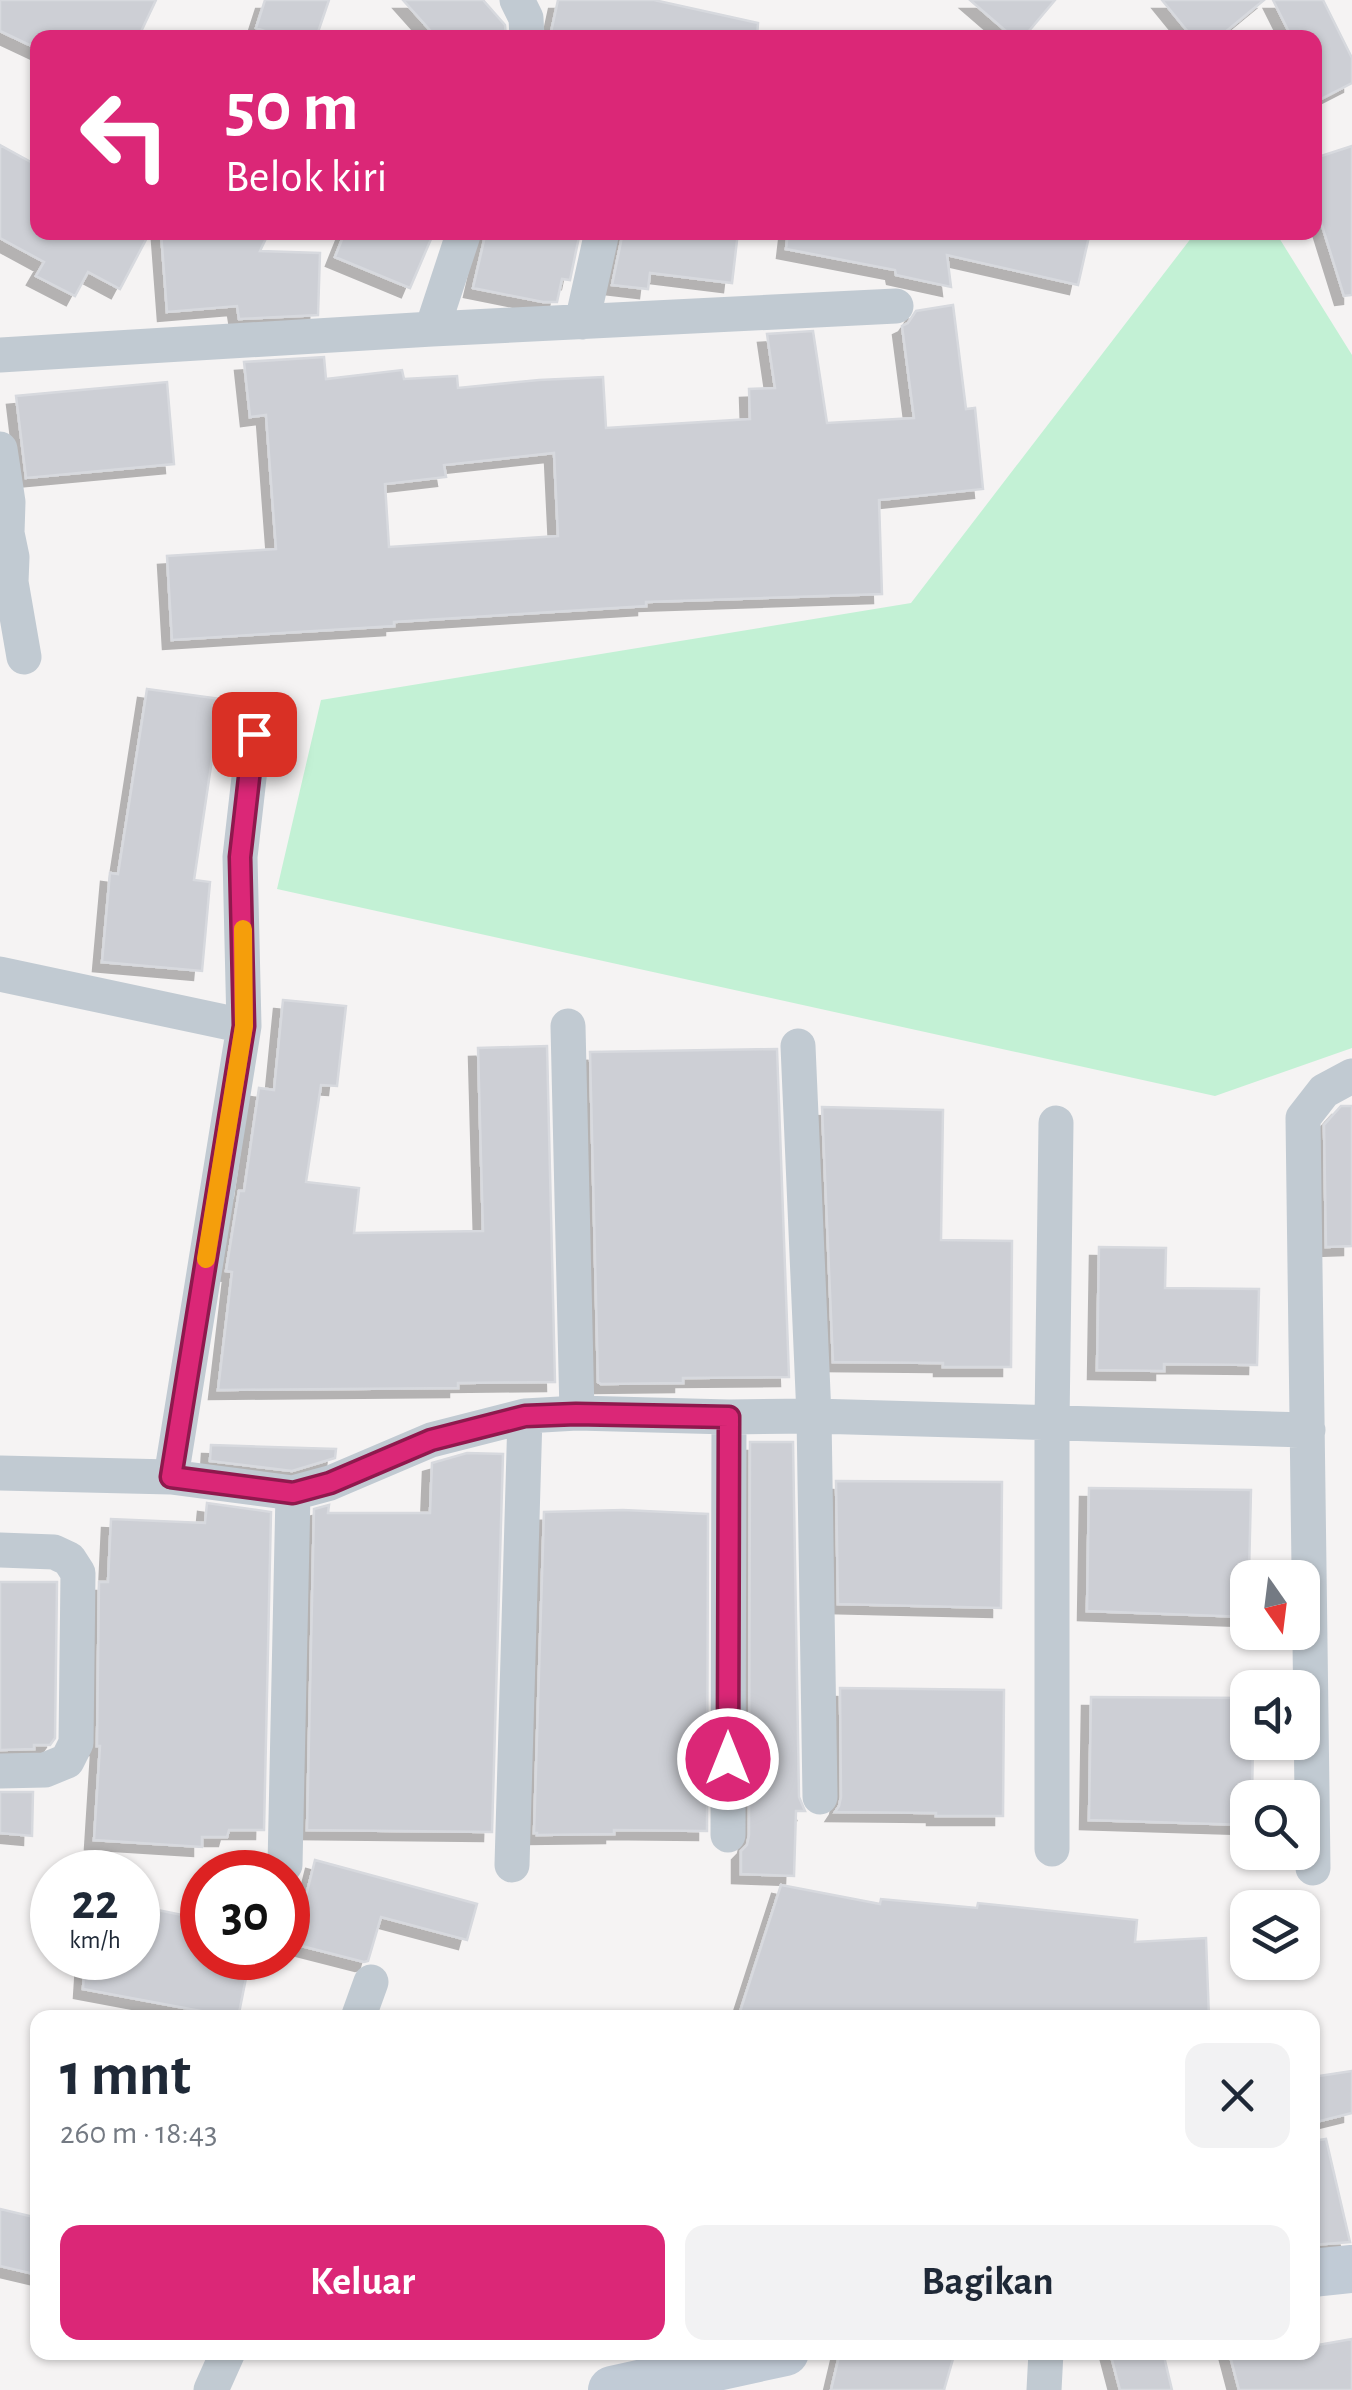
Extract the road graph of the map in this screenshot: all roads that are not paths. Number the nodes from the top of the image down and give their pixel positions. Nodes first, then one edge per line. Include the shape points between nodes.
1 (517, 0) edge
2 (527, 30) edge
3 (461, 240) edge
4 (600, 240) edge
5 (896, 306) dead end
6 (582, 322) junction
7 (432, 329) junction
8 (0, 355) edge
9 (0, 449) edge
10 (24, 657) dead end
11 (254, 734) dead end
12 (0, 974) edge
13 (244, 1026) junction
14 (568, 1026) dead end
15 (798, 1046) dead end
16 (1352, 1076) edge
17 (1056, 1124) dead end
18 (576, 1414) junction
19 (525, 1416) junction
20 (814, 1416) junction
21 (729, 1417) junction
22 (1052, 1424) junction
23 (1308, 1430) junction
24 (0, 1473) edge
25 (171, 1477) junction
26 (293, 1493) junction
27 (0, 1550) edge
28 (0, 1771) edge
29 (1312, 1780) edge
30 (820, 1797) dead end
31 (728, 1834) dead end
32 (1052, 1849) dead end
33 (285, 1850) edge
34 (512, 1866) dead end
35 (370, 1982) dead end
36 (361, 2010) edge
37 (1352, 2269) edge
38 (1320, 2272) edge
39 (225, 2360) edge
40 (1046, 2360) edge
41 (757, 2364) edge
42 (212, 2390) edge
43 (612, 2390) edge
44 (1044, 2390) edge

1 - 2 street
3 - 7 street
4 - 6 street
5 - 6 street
6 - 7 street
7 - 8 street
9 - 10 street
11 - 13 street via 240,857
12 - 13 street
13 - 25 street
14 - 18 street
15 - 20 street
16 - 23 street via 1324,1091 1303,1118
17 - 22 street
18 - 19 street
18 - 21 street
19 - 26 street via 431,1440
19 - 34 street
20 - 21 street
20 - 22 street
20 - 30 street
21 - 31 street
22 - 23 street
22 - 32 street
23 - 29 street
24 - 25 street
25 - 26 street
26 - 33 street
27 - 28 street via 54,1552 78,1573 76,1743 66,1761 45,1770
35 - 36 street
37 - 38 main road
39 - 42 street
40 - 44 street
41 - 43 main road

